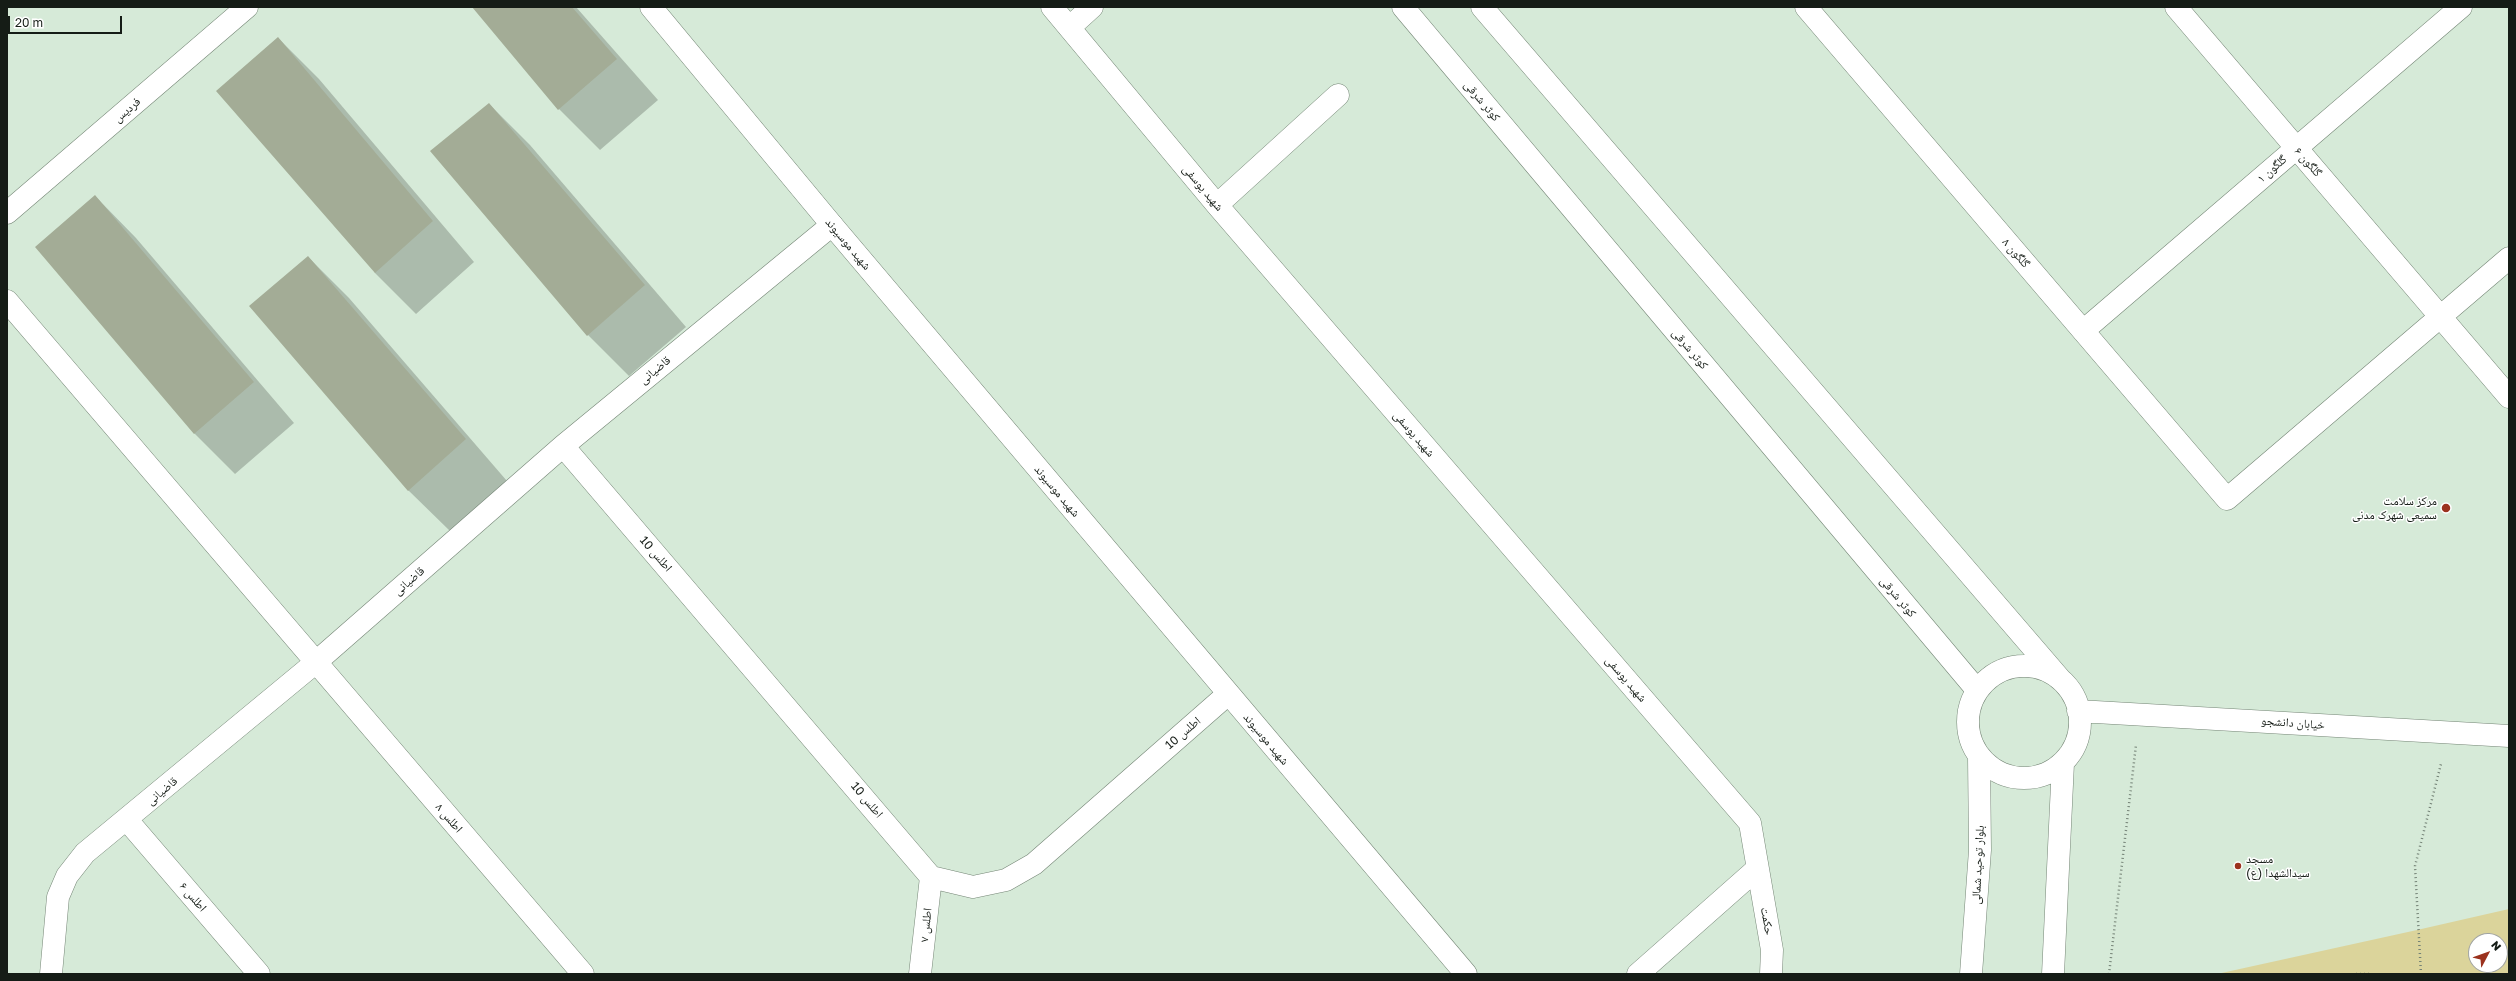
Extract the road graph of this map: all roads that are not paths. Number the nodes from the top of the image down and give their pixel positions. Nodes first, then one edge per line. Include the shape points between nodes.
1 (247, 7) edge
2 (651, 7) edge
3 (1052, 7) edge
4 (1092, 7) edge
5 (1403, 7) edge
6 (1482, 7) edge
7 (1806, 7) edge
8 (2176, 7) edge
9 (2461, 7) edge
10 (1070, 27) junction
11 (1338, 94) dead end
12 (2296, 148) junction
13 (1217, 205) junction
14 (9, 206) edge
15 (832, 225) junction
16 (2509, 258) edge
17 (7, 301) edge
18 (2440, 317) junction
19 (2083, 331) junction
20 (2509, 397) edge
21 (563, 446) junction
22 (315, 663) junction
23 (2060, 679) junction
24 (1977, 690) junction
25 (1228, 694) junction
26 (2078, 711) junction
27 (2509, 736) edge
28 (1979, 757) junction
29 (2063, 763) junction
30 (127, 820) junction
31 (1758, 868) junction
32 (931, 877) junction
33 (51, 974) edge
34 (259, 974) edge
35 (583, 974) edge
36 (920, 974) edge
37 (1466, 974) edge
38 (1638, 974) edge
39 (1771, 974) edge
40 (1971, 974) edge
41 (2053, 974) edge

1 - 14 street, فردیس
2 - 15 street, شهید موسیوند
3 - 10 street, شهید یوسفی
4 - 10 street
5 - 24 street, کوثر شرقی
6 - 23 street
7 - 19 street, گلگون ۸
8 - 12 street, گلگون ۶
9 - 12 street, گلگون ۱
10 - 13 street, شهید یوسفی
11 - 13 street
12 - 18 street, گلگون ۶
12 - 19 street, گلگون ۱
13 - 31 street, شهید یوسفی via 1750,823
15 - 21 street, قاضیانی
15 - 25 street, شهید موسیوند
16 - 18 street
17 - 22 street, اطلس ۸
18 - 19 street, گلگون ۸ via 2228,499
18 - 20 street, گلگون ۶
21 - 22 street, قاضیانی
21 - 32 street, اطلس 10
22 - 30 street, قاضیانی
22 - 35 street, اطلس ۸
23 - 24 street via 2039,668 2016,666 1994,674
23 - 26 street via 2074,698
24 - 28 street via 1968,712 1969,736
25 - 32 street, اطلس 10 via 1034,864 1006,880 972,887
25 - 37 street, شهید موسیوند
26 - 27 street, خیابان دانشجو
26 - 29 street via 2080,721 2076,743
28 - 29 street via 1997,772 2020,778 2043,775
28 - 40 street, بلوار توحید شمالی via 1980,850
29 - 41 street
30 - 33 street, قاضیانی via 85,853 67,876 58,897
30 - 34 street, اطلس ۶
31 - 38 street
31 - 39 street, حکمت via 1772,950
32 - 36 street, اطلس ۷

